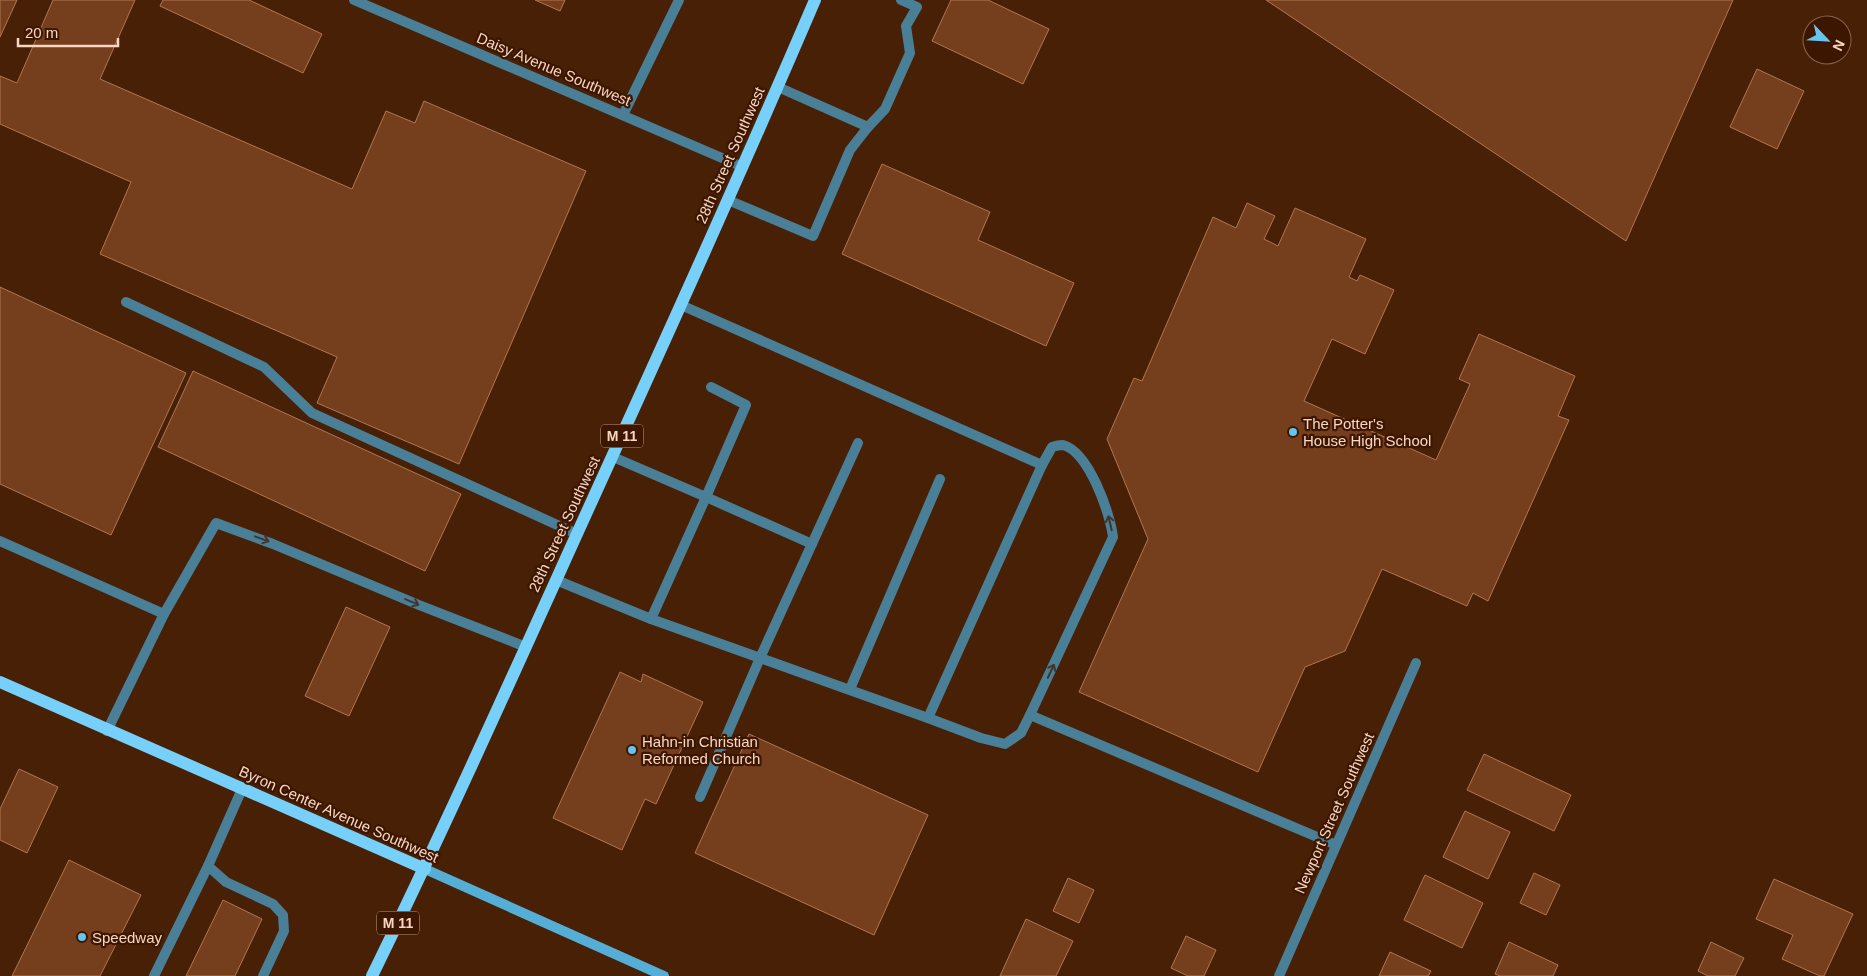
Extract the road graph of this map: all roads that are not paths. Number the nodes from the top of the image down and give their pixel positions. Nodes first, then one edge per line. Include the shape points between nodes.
1 (354, 0) edge
2 (679, 0) edge
3 (815, 0) edge
4 (900, 0) edge
5 (918, 4) edge
6 (778, 87) junction
7 (623, 115) junction
8 (868, 127) junction
9 (743, 167) junction
10 (728, 200) junction
11 (126, 302) dead end
12 (682, 305) junction
13 (711, 387) dead end
14 (858, 443) dead end
15 (613, 457) junction
16 (1042, 465) junction
17 (940, 479) dead end
18 (706, 497) junction
19 (577, 534) junction
20 (0, 541) edge
21 (812, 544) junction
22 (556, 580) junction
23 (164, 614) junction
24 (651, 619) junction
25 (526, 647) junction
26 (760, 658) junction
27 (1416, 663) dead end
28 (0, 682) edge
29 (850, 690) junction
30 (1030, 716) junction
31 (928, 718) junction
32 (107, 730) junction
33 (242, 789) junction
34 (700, 797) dead end
35 (1336, 846) junction
36 (208, 866) junction
37 (424, 869) junction
38 (154, 976) edge
39 (264, 976) edge
40 (372, 976) edge
41 (664, 976) edge
42 (1279, 976) edge

1 - 7 street, Daisy Avenue Southwest
2 - 7 street
3 - 6 main road, 28th Street Southwest / M 11
4 - 5 street
5 - 8 street via 906,26 910,53 885,109
6 - 8 street
6 - 9 main road, 28th Street Southwest / M 11
7 - 9 street, Daisy Avenue Southwest
8 - 10 street via 850,150 813,236
9 - 10 main road, 28th Street Southwest / M 11
10 - 12 main road, 28th Street Southwest / M 11
11 - 19 street via 264,367 312,413
12 - 15 main road, 28th Street Southwest / M 11
12 - 16 street
13 - 18 street via 746,405
14 - 21 street
15 - 18 street
15 - 19 main road, 28th Street Southwest / M 11
30 -> 16 street via 1113,537 1106,505 1095,480 1074,450 1062,445 1052,447
16 - 31 street
17 - 29 street
18 - 21 street
18 - 24 street
19 - 22 main road, 28th Street Southwest / M 11
20 - 23 street
21 - 26 street
22 - 24 street
22 - 25 main road, 28th Street Southwest / M 11
23 -> 25 street via 216,522
23 - 32 street
24 - 26 street
25 - 37 main road, 28th Street Southwest / M 11
26 - 29 street
26 - 34 street
27 - 35 street, Newport Street Southwest
28 - 32 main road, Byron Center Avenue Southwest
29 - 31 street
30 - 31 street via 1021,733 1005,744
30 - 35 street
32 - 33 main road, Byron Center Avenue Southwest
33 - 36 street
33 - 37 main road, Byron Center Avenue Southwest
35 - 42 street, Newport Street Southwest
36 - 38 street
36 - 39 street via 226,882 273,904 283,915 284,931
37 - 40 main road, 28th Street Southwest / M 11
37 - 41 main road, Byron Center Avenue Southwest

